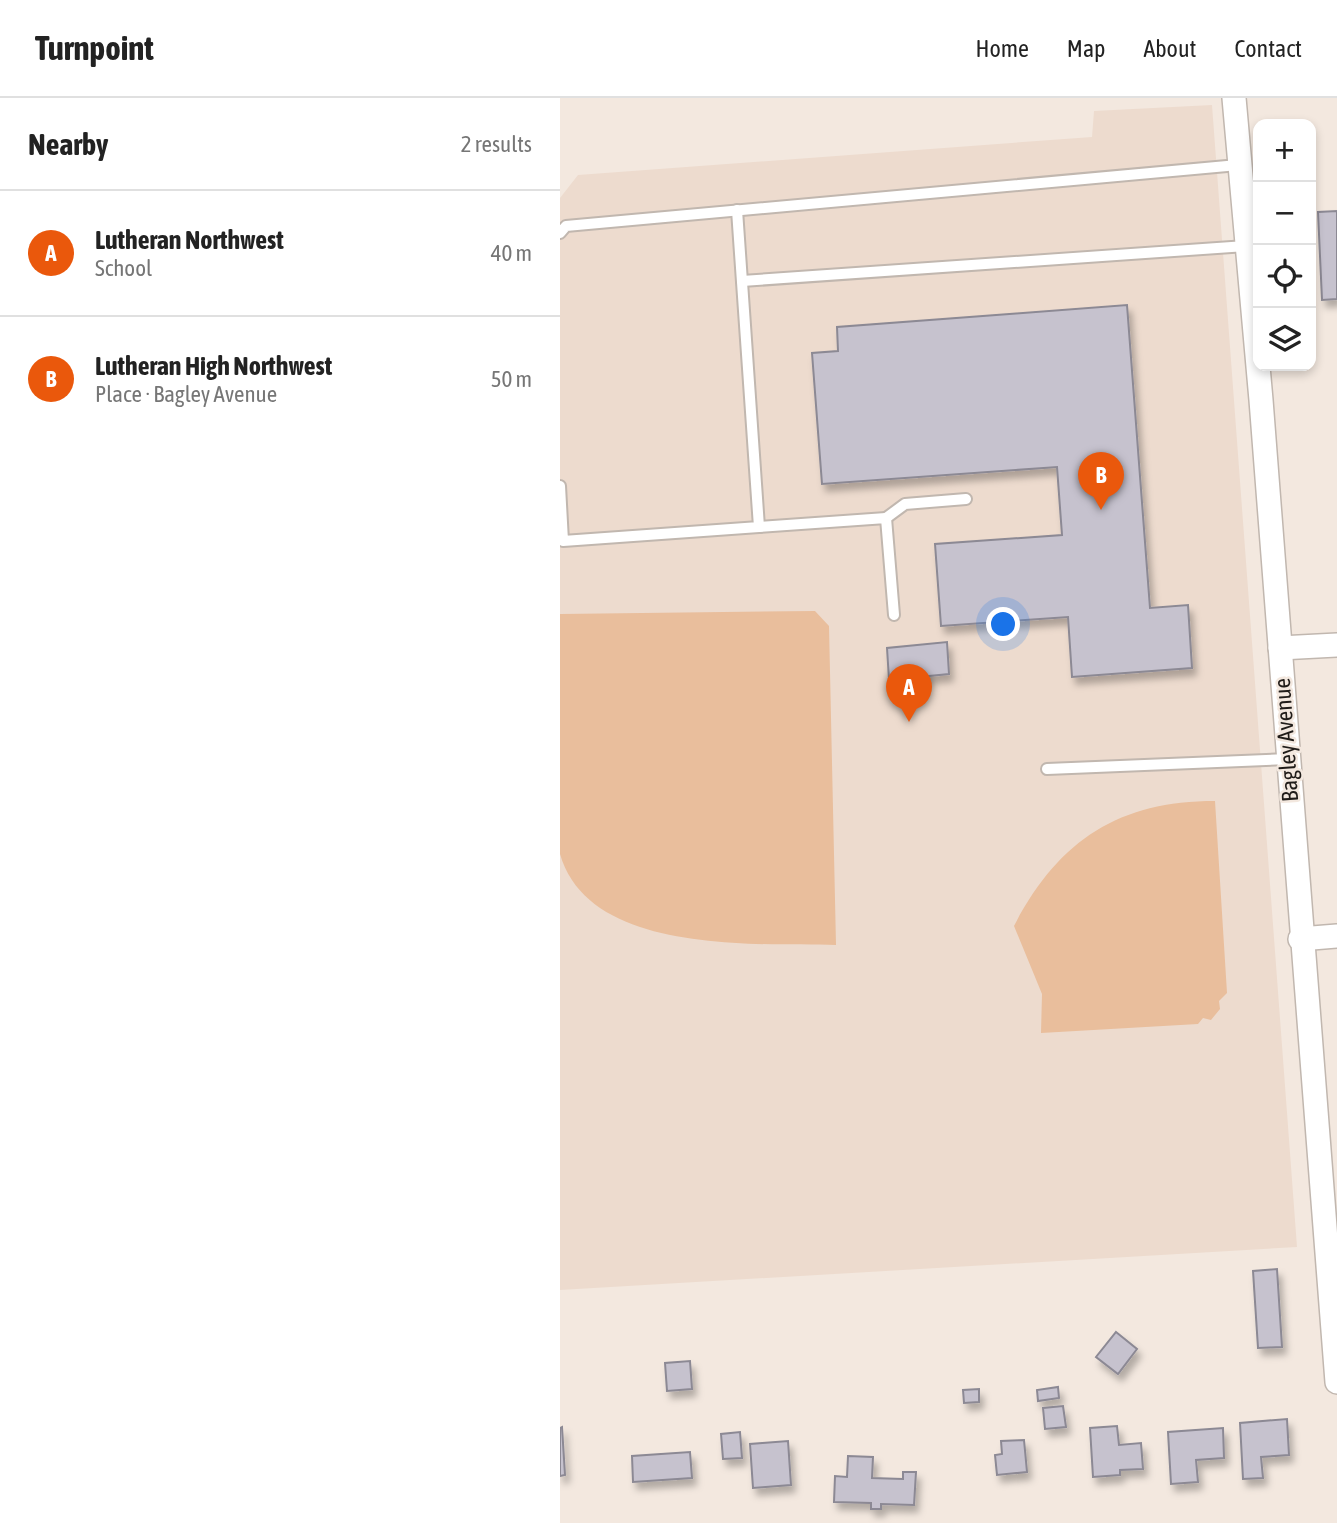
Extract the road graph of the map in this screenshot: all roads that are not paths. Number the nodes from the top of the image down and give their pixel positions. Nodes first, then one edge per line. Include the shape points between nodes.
1 (1234, 98) edge
2 (1238, 165) junction
3 (737, 210) junction
4 (560, 233) edge
5 (1246, 246) junction
6 (742, 281) junction
7 (560, 486) edge
8 (966, 499) dead end
9 (886, 518) junction
10 (759, 527) junction
11 (894, 615) dead end
12 (1337, 645) edge
13 (1280, 648) junction
14 (1288, 759) junction
15 (1047, 769) dead end
16 (1337, 936) edge
17 (1300, 939) junction
18 (1331, 1234) edge
19 (1337, 1382) edge

1 - 2 street, Bagley Avenue
2 - 3 lane
2 - 5 street, Bagley Avenue
3 - 4 lane via 566,226
3 - 6 lane
5 - 6 lane
5 - 13 street, Bagley Avenue
6 - 10 lane
7 - 10 lane via 564,541
8 - 9 lane via 905,504
9 - 10 lane
9 - 11 lane
12 - 13 street
13 - 14 street, Bagley Avenue
14 - 15 lane
14 - 17 street, Bagley Avenue
16 - 17 street
17 - 18 street, Bagley Avenue
18 - 19 street, Bagley Avenue

